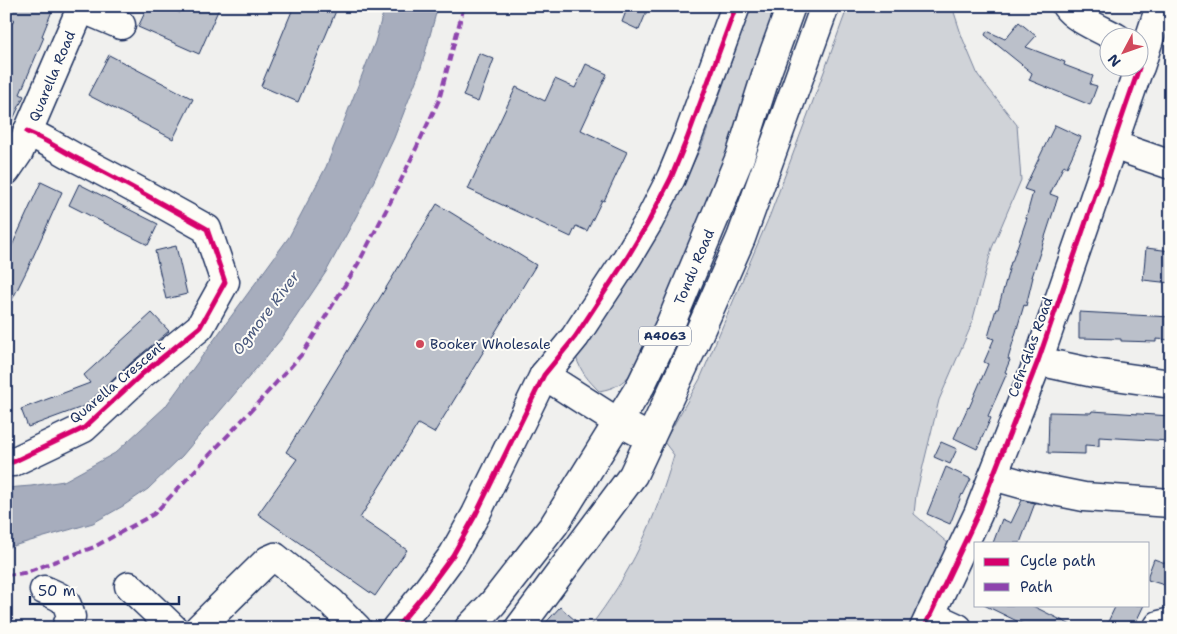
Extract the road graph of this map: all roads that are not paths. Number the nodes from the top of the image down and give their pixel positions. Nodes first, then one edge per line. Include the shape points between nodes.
1 (736, 6) edge
2 (790, 6) edge
3 (825, 6) edge
4 (1066, 6) edge
5 (1160, 6) edge
6 (82, 7) edge
7 (121, 25) dead end
8 (1100, 29) edge
9 (1150, 33) edge
10 (1134, 78) edge
11 (27, 132) junction
12 (1113, 145) junction
13 (1171, 165) edge
14 (6, 171) edge
15 (1038, 361) junction
16 (544, 375) junction
17 (1171, 384) edge
18 (618, 421) junction
19 (650, 438) junction
20 (6, 462) edge
21 (993, 476) junction
22 (1171, 503) edge
23 (129, 586) dead end
24 (44, 590) dead end
25 (927, 621) edge
26 (1171, 622) edge
27 (66, 628) edge
28 (173, 628) edge
29 (199, 628) edge
30 (357, 628) edge
31 (396, 628) edge
32 (469, 628) edge
33 (518, 628) edge
34 (958, 628) edge
35 (1157, 628) edge

1 - 16 street via 688,139 649,222 575,337
2 - 18 street, Tondu Road / A4063 via 740,157 707,237 646,376
3 - 19 street, A4063 via 741,238
4 - 8 street
5 - 9 street, Cefn-Glas Road
6 - 7 street
6 - 11 street, Quarella Road
10 - 12 street, Cefn-Glas Road
11 - 14 street, Quarella Road
11 - 20 street, Quarella Crescent via 207,228 225,282 200,327 142,374 84,428 13,462
12 - 13 street
12 - 15 street, Cefn-Glas Road
15 - 17 street
15 - 21 street, Cefn-Glas Road
16 - 18 street
16 - 31 street via 453,555
18 - 19 street
18 - 32 street, Tondu Road / A4063 via 554,525 493,603
19 - 33 street, A4063 via 633,474
21 - 22 street via 1084,497
21 - 25 street, Cefn-Glas Road
23 - 28 street
24 - 27 street via 61,597 68,605 71,617
25 - 34 street
26 - 35 street
29 - 30 street via 268,560 275,557 331,602

